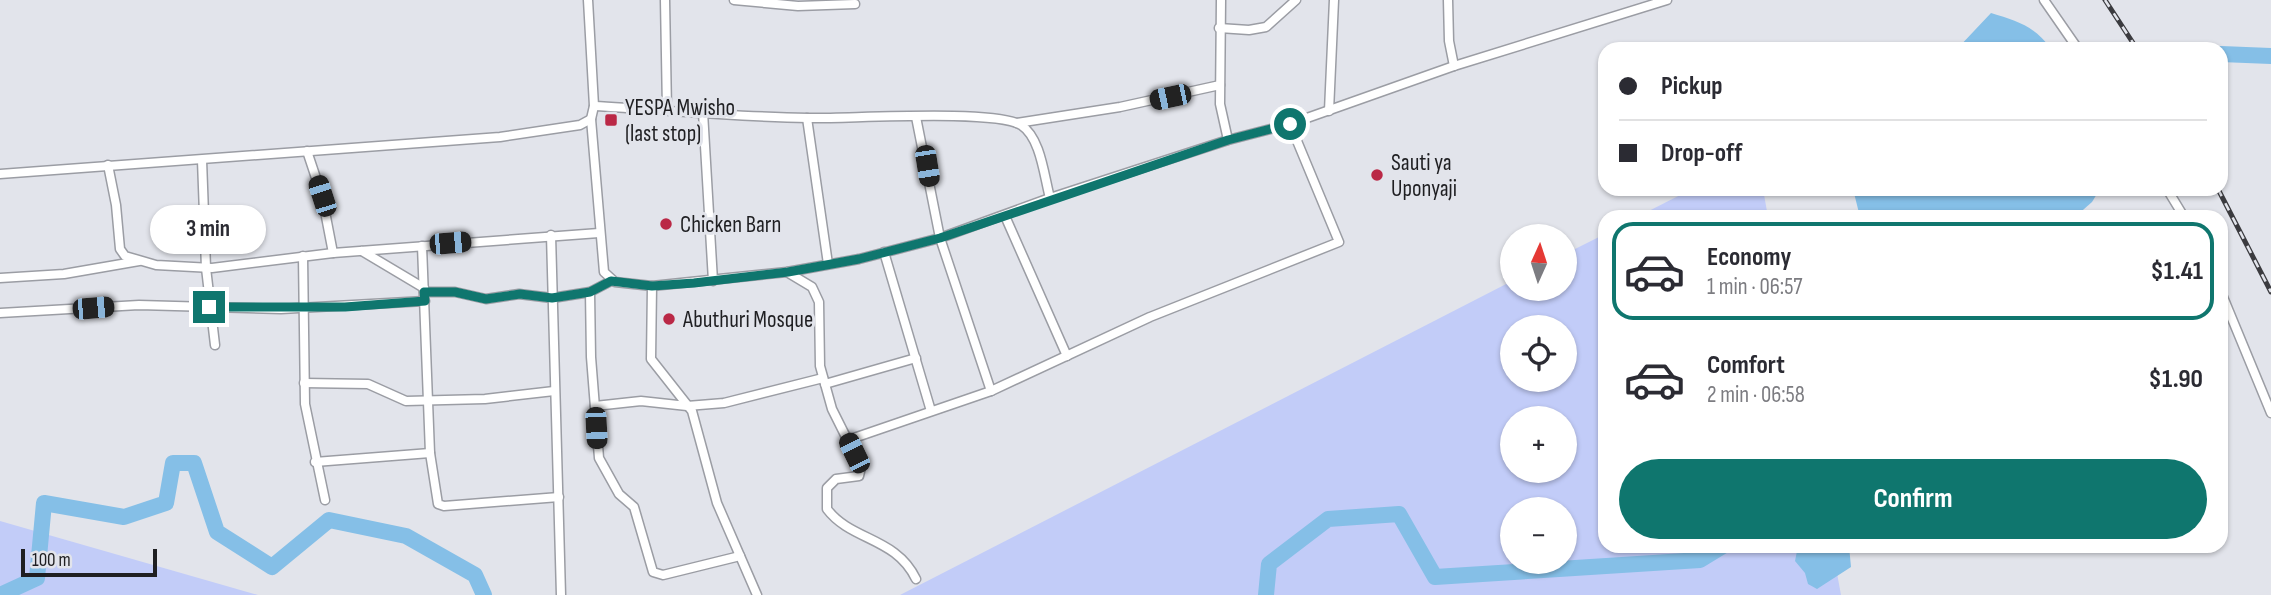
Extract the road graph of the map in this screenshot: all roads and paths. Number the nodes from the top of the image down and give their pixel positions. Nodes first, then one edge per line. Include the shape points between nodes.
1 (588, 0) edge
2 (665, 0) edge
3 (734, 0) edge
4 (1221, 0) edge
5 (1296, 0) edge
6 (1324, 0) edge
7 (1448, 0) edge
8 (1667, 0) edge
9 (2043, 0) edge
10 (1334, 1) edge
11 (855, 4) dead end
12 (1219, 28) junction
13 (2073, 42) edge
14 (1454, 66) junction
15 (1220, 85) junction
16 (594, 106) junction
17 (667, 110) junction
18 (1329, 111) junction
19 (703, 112) junction
20 (916, 117) junction
21 (807, 118) junction
22 (591, 119) junction
23 (1017, 123) junction
24 (1290, 124) junction
25 (1228, 140) junction
26 (307, 150) junction
27 (202, 160) junction
28 (108, 164) junction
29 (0, 174) edge
30 (1050, 198) junction
31 (1006, 216) junction
32 (599, 233) junction
33 (551, 235) junction
34 (940, 238) junction
35 (422, 246) junction
36 (362, 251) junction
37 (884, 252) junction
38 (333, 253) junction
39 (303, 256) junction
40 (141, 261) junction
41 (828, 264) junction
42 (206, 268) junction
43 (788, 272) junction
44 (0, 278) edge
45 (611, 281) junction
46 (713, 281) junction
47 (652, 286) junction
48 (590, 292) junction
49 (424, 293) junction
50 (552, 298) junction
51 (209, 307) junction
52 (305, 308) junction
53 (2228, 309) edge
54 (0, 313) edge
55 (215, 345) dead end
56 (1067, 356) junction
57 (916, 358) junction
58 (824, 381) junction
59 (304, 383) junction
60 (554, 391) junction
61 (991, 391) junction
62 (430, 402) junction
63 (595, 406) junction
64 (687, 406) junction
65 (931, 411) junction
66 (2271, 413) edge
67 (848, 440) junction
68 (430, 453) junction
69 (315, 462) junction
70 (559, 497) junction
71 (324, 500) dead end
72 (740, 556) junction
73 (916, 579) dead end
74 (561, 595) edge
75 (757, 595) edge

1 - 16 street
2 - 17 street
3 - 11 street via 797,6
4 - 12 street
5 - 12 street via 1266,27
6 - 10 street
7 - 14 street
8 - 14 street
9 - 13 street
10 - 18 street
12 - 15 street
14 - 18 street
15 - 23 street
15 - 25 street
16 - 17 street
16 - 22 street
17 - 19 street
18 - 24 street
19 - 21 street
19 - 46 street
20 - 21 street
20 - 23 street
20 - 34 street
21 - 41 street
22 - 26 street via 580,125 500,138
22 - 32 street
23 - 30 street via 1034,141
24 - 25 street
24 - 56 street via 1339,242 1150,317
25 - 30 street
26 - 27 street
26 - 38 street
27 - 28 street
27 - 42 street
28 - 29 street
28 - 40 street via 120,249 125,256
30 - 31 street
31 - 34 street
31 - 56 street
32 - 33 street
32 - 45 street via 602,268
33 - 35 street
33 - 50 street
34 - 37 street
34 - 61 street
35 - 36 street
35 - 49 street
36 - 38 street
36 - 49 street
37 - 41 street
37 - 57 street
38 - 39 street
39 - 42 street
39 - 52 street
40 - 42 street
40 - 44 street
41 - 43 street
42 - 51 street
43 - 46 street
43 - 58 street via 812,286 819,302
45 - 47 street
45 - 48 street
46 - 47 street
47 - 64 street via 652,359
48 - 50 street
48 - 63 street
49 - 50 street via 455,292 486,299 520,294
49 - 52 street
49 - 62 street
50 - 60 street
51 - 52 street
51 - 54 street via 139,305
51 - 55 street
52 - 59 street
53 - 66 street
56 - 61 street
57 - 58 street
57 - 65 street
58 - 64 street
58 - 67 street
59 - 62 street via 368,384 398,400
59 - 69 street
60 - 62 street
60 - 70 street
61 - 65 street
62 - 68 street
63 - 64 street via 641,401
63 - 72 street via 599,458 619,494 634,507 653,572 663,575
64 - 72 street via 716,503
65 - 67 street
67 - 73 street via 862,472 836,478 829,485 824,496 827,509 898,553
68 - 69 street
68 - 70 street via 436,501 441,506
69 - 71 street
70 - 74 street
72 - 75 street

